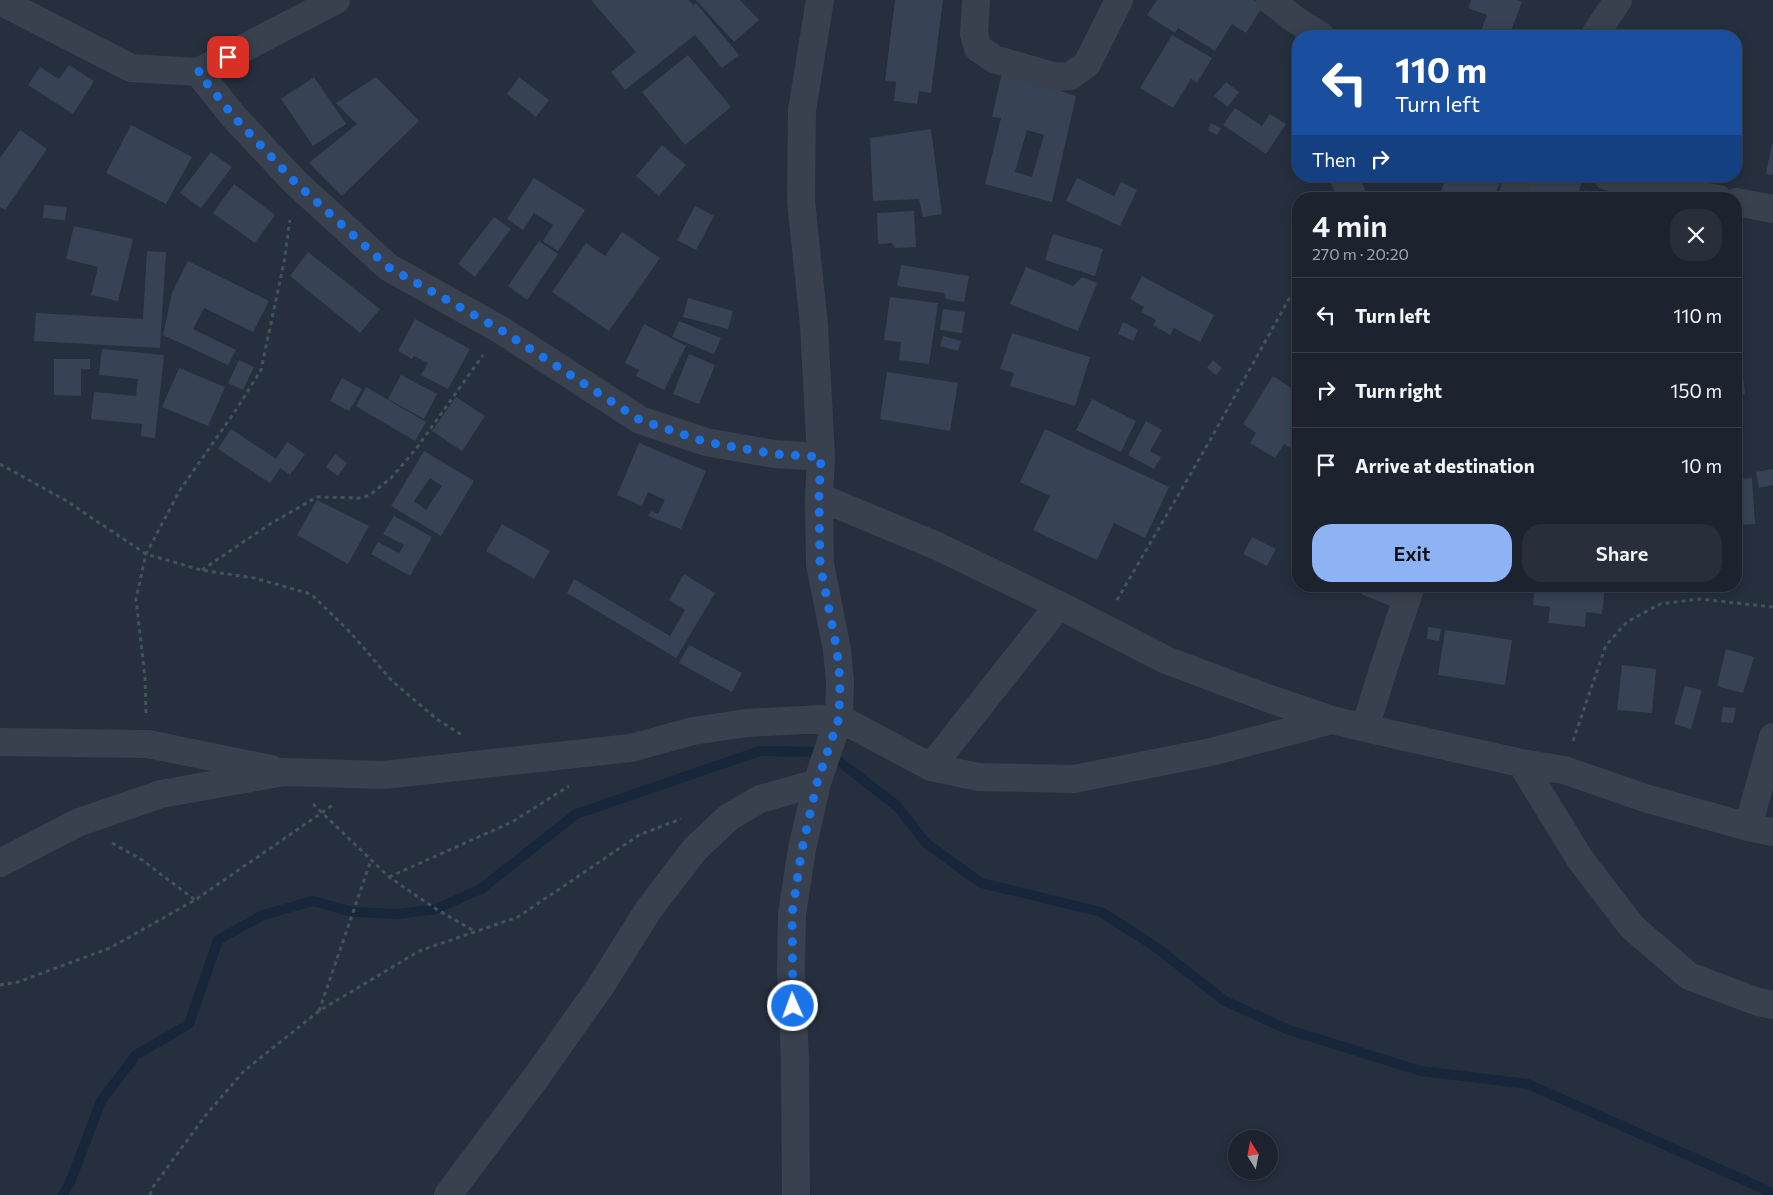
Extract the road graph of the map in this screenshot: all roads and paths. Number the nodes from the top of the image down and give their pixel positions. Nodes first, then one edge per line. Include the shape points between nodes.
1 (336, 0) edge
2 (820, 0) edge
3 (976, 0) edge
4 (1119, 0) edge
5 (1270, 0) edge
6 (1618, 0) edge
7 (0, 2) edge
8 (1299, 29) edge
9 (1598, 30) edge
10 (198, 72) junction
11 (295, 182) junction
12 (1630, 182) edge
13 (1680, 192) edge
14 (1742, 203) edge
15 (1773, 209) edge
16 (1292, 294) edge
17 (501, 330) junction
18 (821, 457) junction
19 (0, 464) edge
20 (819, 497) junction
21 (146, 554) junction
22 (201, 570) junction
23 (1409, 592) edge
24 (1060, 605) junction
25 (1773, 606) edge
26 (1101, 628) junction
27 (839, 718) junction
28 (1332, 720) junction
29 (1365, 728) junction
30 (462, 736) dead end
31 (1773, 737) edge
32 (0, 742) edge
33 (148, 744) junction
34 (1521, 763) junction
35 (931, 766) junction
36 (1564, 770) junction
37 (284, 772) junction
38 (576, 782) dead end
39 (817, 783) junction
40 (336, 803) dead end
41 (321, 812) junction
42 (684, 818) dead end
43 (77, 823) junction
44 (1761, 829) edge
45 (371, 860) junction
46 (0, 863) edge
47 (389, 877) junction
48 (195, 900) junction
49 (474, 932) junction
50 (0, 985) edge
51 (1773, 1005) edge
52 (319, 1011) junction
53 (150, 1195) edge
54 (448, 1195) edge
55 (796, 1195) edge

1 - 10 street
2 - 18 street via 802,110 801,201 814,325
3 - 4 street via 974,34 978,48 994,59 1056,77 1070,76 1087,64
5 - 8 street
6 - 9 street
7 - 10 street via 131,68
10 - 11 street via 234,117
11 - 17 street via 388,267
11 - 21 path via 284,262 261,370 180,490
12 - 13 street
14 - 15 street
16 - 26 path
17 - 18 street via 640,420 706,442 774,454
17 - 22 path via 416,450 378,489 362,498 317,497
18 - 20 street
19 - 21 path via 65,500
20 - 24 street via 936,546
20 - 27 street via 820,564 837,650
21 - 22 path
21 - 33 path via 136,599
22 - 30 path via 254,578 312,594 392,681
23 - 29 street
24 - 26 street
24 - 35 street
25 - 36 path via 1700,599 1660,604 1627,622 1606,645
26 - 28 street via 1166,660
27 - 35 street
27 - 37 street via 747,723 694,731 631,748 383,775
27 - 39 street
28 - 29 street
28 - 35 street via 1210,752 1074,779 978,777
29 - 34 street
31 - 44 street
32 - 33 street
33 - 37 street
34 - 36 street
34 - 51 street via 1580,858 1632,926 1689,976
36 - 44 street via 1645,798
37 - 43 street via 161,794
38 - 47 path via 512,822
39 - 54 street via 760,799 729,817 695,849 650,909 538,1076
39 - 55 street via 792,914
40 - 41 path
41 - 45 path
41 - 48 path
42 - 49 path via 639,835 518,917
43 - 46 street
43 - 48 path via 142,860
45 - 47 path
45 - 52 path
47 - 49 path
48 - 50 path via 110,948 18,982
49 - 52 path via 419,951
52 - 53 path via 244,1071 205,1116

